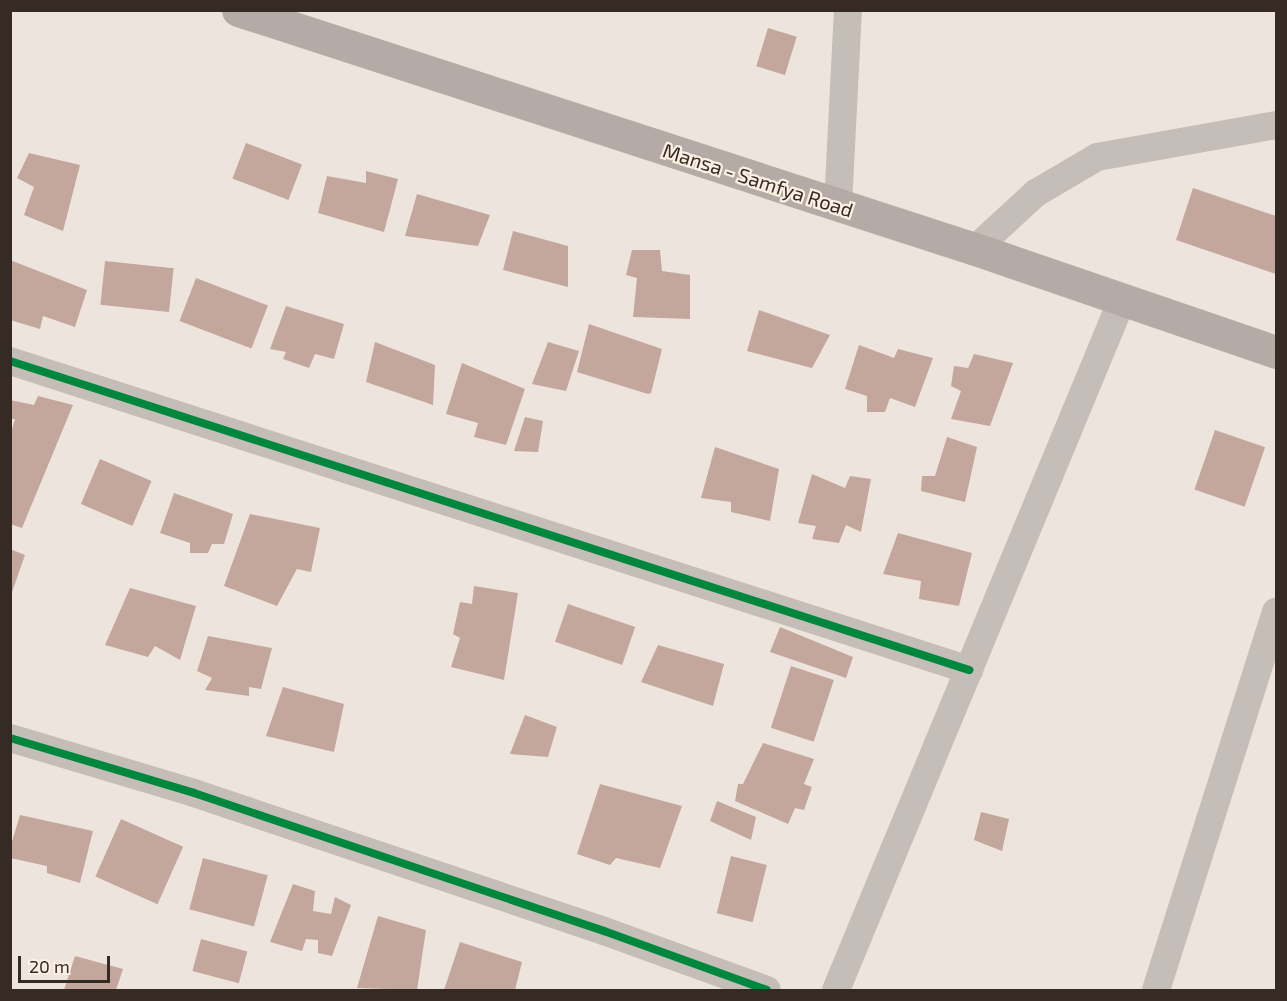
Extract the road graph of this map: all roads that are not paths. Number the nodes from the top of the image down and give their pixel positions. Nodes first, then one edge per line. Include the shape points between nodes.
1 (238, 10) edge
2 (848, 10) edge
3 (1276, 125) edge
4 (838, 206) junction
5 (975, 249) junction
6 (1122, 300) junction
7 (1276, 352) edge
8 (10, 361) edge
9 (1276, 612) edge
10 (969, 670) junction
11 (10, 738) edge
12 (768, 990) edge
13 (836, 990) edge
14 (1156, 990) edge

1 - 4 main road, Mansa - Samfya Road
2 - 4 street
3 - 5 street via 1097,157 1035,193
4 - 5 main road, Mansa - Samfya Road
5 - 6 main road, Mansa - Samfya Road
6 - 7 main road, Mansa - Samfya Road
6 - 10 street
8 - 10 street
9 - 14 street
10 - 13 street
11 - 12 street via 194,793

